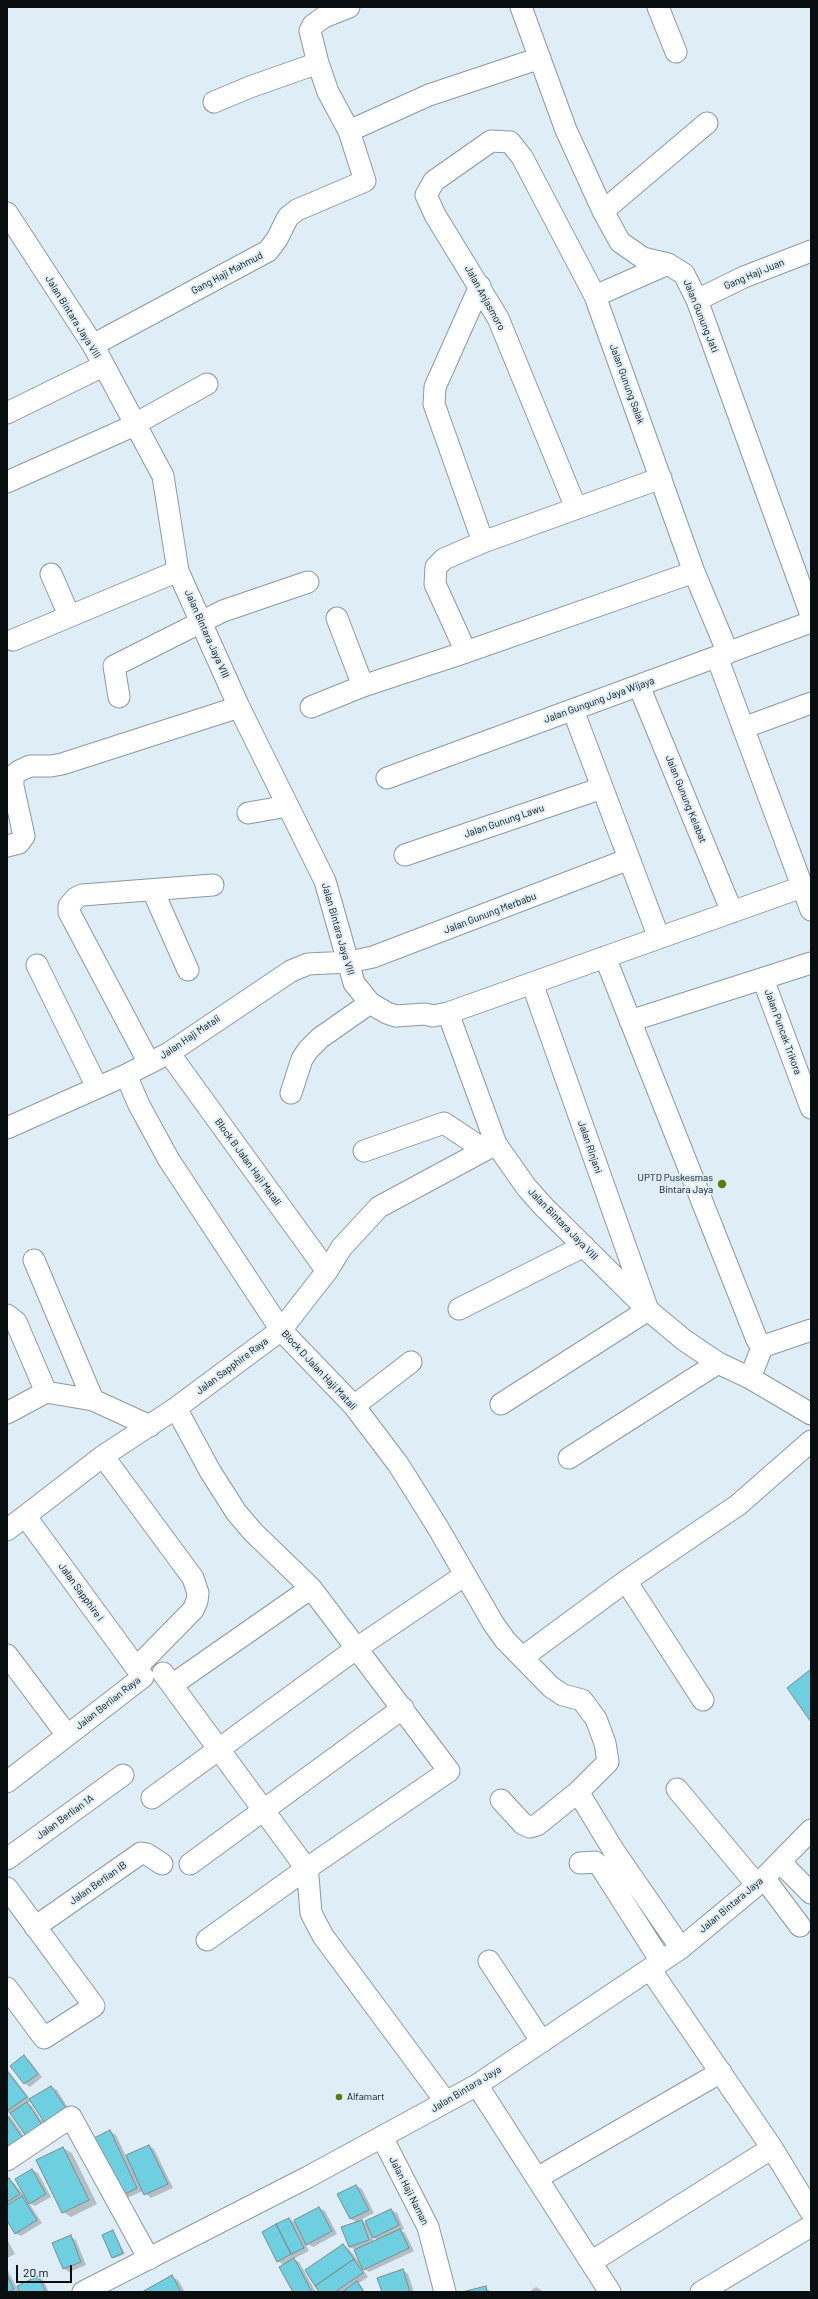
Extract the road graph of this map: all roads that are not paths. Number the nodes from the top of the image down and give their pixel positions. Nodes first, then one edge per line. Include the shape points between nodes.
1 (349, 7) edge
2 (521, 7) edge
3 (658, 7) edge
4 (676, 52) dead end
5 (540, 58) junction
6 (318, 63) junction
7 (214, 102) dead end
8 (707, 123) dead end
9 (349, 131) junction
10 (491, 140) joint
11 (603, 211) junction
12 (7, 213) edge
13 (811, 251) edge
14 (668, 264) junction
15 (480, 286) junction
16 (595, 296) junction
17 (697, 300) junction
18 (93, 345) junction
19 (103, 366) junction
20 (207, 384) dead end
21 (7, 414) edge
22 (134, 424) junction
23 (661, 478) junction
24 (7, 482) edge
25 (576, 508) junction
26 (483, 542) junction
27 (178, 571) junction
28 (694, 572) junction
29 (51, 574) dead end
30 (308, 582) dead end
31 (811, 615) edge
32 (69, 616) junction
33 (337, 618) dead end
34 (202, 622) junction
35 (811, 622) edge
36 (13, 640) dead end
37 (466, 652) junction
38 (722, 655) junction
39 (363, 686) junction
40 (639, 686) junction
41 (119, 696) dead end
42 (239, 707) junction
43 (310, 707) dead end
44 (810, 707) edge
45 (574, 710) junction
46 (743, 728) junction
47 (387, 778) dead end
48 (602, 788) junction
49 (288, 806) junction
50 (248, 812) dead end
51 (7, 846) edge
52 (405, 855) dead end
53 (629, 859) junction
54 (213, 885) dead end
55 (802, 887) junction
56 (153, 891) junction
57 (811, 910) edge
58 (732, 912) junction
59 (659, 938) junction
60 (605, 957) junction
61 (349, 962) junction
62 (811, 963) edge
63 (37, 965) dead end
64 (188, 970) dead end
65 (763, 979) junction
66 (532, 983) junction
67 (370, 1003) junction
68 (448, 1013) junction
69 (630, 1021) junction
70 (169, 1053) junction
71 (149, 1063) junction
72 (126, 1075) junction
73 (96, 1087) junction
74 (292, 1093) dead end
75 (811, 1108) edge
76 (7, 1128) edge
77 (490, 1146) junction
78 (364, 1151) dead end
79 (584, 1246) junction
80 (34, 1260) dead end
81 (326, 1271) junction
82 (459, 1309) dead end
83 (648, 1310) junction
84 (7, 1315) edge
85 (281, 1330) junction
86 (811, 1330) edge
87 (763, 1345) junction
88 (411, 1362) dead end
89 (718, 1363) junction
90 (750, 1378) junction
91 (46, 1392) junction
92 (93, 1400) junction
93 (501, 1404) dead end
94 (354, 1406) junction
95 (176, 1408) junction
96 (7, 1413) edge
97 (811, 1414) edge
98 (150, 1426) junction
99 (811, 1441) edge
100 (103, 1456) junction
101 (569, 1458) dead end
102 (26, 1517) junction
103 (7, 1530) edge
104 (465, 1575) junction
105 (626, 1581) junction
106 (311, 1588) junction
107 (357, 1648) junction
108 (7, 1655) edge
109 (524, 1657) junction
110 (137, 1667) junction
111 (703, 1700) dead end
112 (403, 1708) junction
113 (67, 1735) junction
114 (219, 1750) junction
115 (123, 1775) dead end
116 (7, 1782) edge
117 (677, 1789) dead end
118 (578, 1792) junction
119 (152, 1798) dead end
120 (501, 1800) dead end
121 (264, 1811) junction
122 (811, 1830) edge
123 (7, 1859) edge
124 (780, 1862) junction
125 (580, 1863) dead end
126 (162, 1864) dead end
127 (190, 1864) dead end
128 (306, 1869) junction
129 (760, 1881) junction
130 (7, 1888) edge
131 (810, 1889) edge
132 (800, 1926) dead end
133 (35, 1927) junction
134 (207, 1940) dead end
135 (681, 1948) junction
136 (489, 1961) dead end
137 (656, 1965) junction
138 (7, 1988) edge
139 (542, 2042) junction
140 (721, 2072) junction
141 (477, 2085) junction
142 (446, 2102) junction
143 (382, 2137) junction
144 (772, 2148) junction
145 (7, 2160) edge
146 (537, 2178) junction
147 (811, 2212) edge
148 (811, 2226) edge
149 (149, 2259) junction
150 (591, 2262) junction
151 (109, 2285) edge
152 (82, 2292) edge
153 (445, 2292) edge
154 (610, 2292) edge
155 (701, 2292) edge

1 - 6 street via 312,25 310,36
2 - 5 street, Jalan Gunung Jati
3 - 4 street
5 - 9 street via 429,95
5 - 11 street, Jalan Gunung Jati via 566,130
6 - 7 street
6 - 9 street via 328,92
8 - 11 street
9 - 18 street, Gang Haji Mahmud via 365,181 297,210 288,217 268,251
10 - 15 street, Jalan Anjasmoro via 434,181 426,195 435,215
10 - 16 street, Jalan Gunung Salak via 510,142 522,157
11 - 14 street, Jalan Gunung Jati via 620,242 643,258
12 - 18 street, Jalan Bintara Jaya VIII
13 - 17 street, Gang Haji Juan via 744,277
14 - 16 street
14 - 17 street, Jalan Gunung Jati via 684,274
15 - 25 street, Jalan Anjasmoro via 498,318
15 - 26 street via 435,387 434,404
16 - 23 street, Jalan Gunung Salak
17 - 31 street, Jalan Gunung Jati
18 - 19 street, Jalan Bintara Jaya VIII
19 - 21 street
19 - 22 street, Jalan Bintara Jaya VIII
20 - 22 street
22 - 24 street
22 - 27 street, Jalan Bintara Jaya VIII via 163,476
23 - 25 street
23 - 28 street, Jalan Gunung Salak
25 - 26 street
26 - 37 street via 444,558 436,567 435,584
27 - 32 street
27 - 34 street, Jalan Bintara Jaya VIII
28 - 37 street
28 - 38 street, Jalan Gunung Salak
29 - 32 street
30 - 34 street via 223,611
32 - 36 street
33 - 39 street
34 - 41 street via 114,666
34 - 42 street, Jalan Bintara Jaya VIII
35 - 38 street, Jalan Gungung Jaya Wijaya
37 - 39 street
38 - 40 street, Jalan Gungung Jaya Wijaya
38 - 46 street, Jalan Gunung Salak
39 - 43 street
40 - 45 street, Jalan Gungung Jaya Wijaya
40 - 58 street, Jalan Gunung Kelabat
42 - 49 street, Jalan Bintara Jaya VIII
42 - 51 street via 62,764 30,766 19,771 13,776 13,786 24,836 19,843
44 - 46 street
45 - 47 street, Jalan Gungung Jaya Wijaya
45 - 48 street
46 - 55 street, Jalan Gunung Salak
48 - 52 street, Jalan Gunung Lawu
48 - 53 street
49 - 50 street
49 - 61 street, Jalan Bintara Jaya VIII via 325,881
53 - 59 street
53 - 61 street, Jalan Gunung Merbabu via 374,957
54 - 56 street
55 - 57 street, Jalan Gunung Salak
55 - 58 street
56 - 64 street
56 - 71 street via 82,895 72,902 69,912
58 - 59 street
59 - 60 street
60 - 66 street
60 - 69 street
61 - 67 street, Jalan Bintara Jaya VIII via 354,984
61 - 70 street, Jalan Haji Matali via 308,964 291,971
62 - 65 street
63 - 73 street
65 - 69 street
65 - 75 street, Jalan Puncak Trikora
66 - 68 street
66 - 83 street, Jalan Rinjani
67 - 68 street, Jalan Bintara Jaya VIII via 396,1016 433,1016
67 - 74 street via 320,1038 308,1050 302,1059
68 - 77 street, Jalan Bintara Jaya VIII
69 - 87 street via 757,1340
70 - 71 street, Jalan Haji Matali
70 - 81 street, Block B Jalan Haji Matali
71 - 72 street, Jalan Haji Matali
72 - 73 street, Jalan Haji Matali
72 - 85 street, Block D Jalan Haji Matali via 169,1160
73 - 76 street, Jalan Haji Matali
77 - 78 street via 444,1122
77 - 79 street, Jalan Bintara Jaya VIII
77 - 81 street, Jalan Sapphire Raya via 379,1207 342,1247
79 - 82 street
79 - 83 street, Jalan Bintara Jaya VIII
80 - 92 street
81 - 85 street, Jalan Sapphire Raya
83 - 89 street, Jalan Bintara Jaya VIII via 684,1340
83 - 93 street
84 - 91 street via 16,1322
85 - 94 street, Block D Jalan Haji Matali
85 - 95 street, Jalan Sapphire Raya
86 - 87 street
87 - 90 street
88 - 94 street
89 - 90 street, Jalan Bintara Jaya VIII
89 - 101 street
90 - 97 street, Jalan Bintara Jaya VIII
91 - 92 street
91 - 96 street
92 - 98 street
94 - 104 street, Block D Jalan Haji Matali via 417,1492
95 - 98 street, Jalan Sapphire Raya
95 - 106 street via 210,1471 236,1512 252,1532
98 - 100 street, Jalan Sapphire Raya
99 - 105 street via 738,1504
100 - 102 street, Jalan Sapphire Raya
100 - 110 street, Jalan Berlian Raya via 193,1578 198,1593 193,1610
102 - 103 street, Jalan Sapphire Raya
102 - 110 street, Jalan Sapphire I
104 - 107 street
104 - 109 street, Block D Jalan Haji Matali via 505,1640
105 - 109 street
105 - 111 street
106 - 107 street
106 - 114 street via 168,1679
107 - 112 street
107 - 114 street
108 - 113 street
109 - 118 street, Block D Jalan Haji Matali via 551,1687 563,1695 582,1700 596,1719 605,1743 608,1762
110 - 113 street, Jalan Berlian Raya via 143,1676
112 - 121 street
112 - 128 street via 449,1771
113 - 116 street, Jalan Berlian Raya
114 - 119 street
114 - 121 street
115 - 123 street, Jalan Berlian 1A
117 - 129 street
118 - 120 street via 530,1827 523,1824
118 - 135 street via 614,1851
121 - 127 street
121 - 128 street
122 - 124 street, Jalan Bintara Jaya
124 - 129 street, Jalan Bintara Jaya
124 - 131 street
125 - 137 street via 595,1862 601,1867
126 - 133 street, Jalan Berlian IB via 141,1853
128 - 134 street
128 - 142 street via 311,1913 322,1936
129 - 132 street
129 - 135 street, Jalan Bintara Jaya
130 - 133 street
133 - 138 street via 94,2006 44,2038
135 - 137 street, Jalan Bintara Jaya
136 - 139 street
137 - 139 street, Jalan Bintara Jaya
137 - 140 street
139 - 141 street, Jalan Bintara Jaya
140 - 144 street
140 - 146 street
141 - 142 street, Jalan Bintara Jaya
141 - 146 street
142 - 143 street, Jalan Bintara Jaya
143 - 149 street, Jalan Bintara Jaya
143 - 153 street, Jalan Haji Naman via 428,2227
144 - 147 street
144 - 150 street
145 - 149 street via 71,2117
146 - 150 street
148 - 155 street
149 - 151 street, Jalan Bintara Jaya
150 - 154 street
151 - 152 street, Jalan Bintara Jaya

